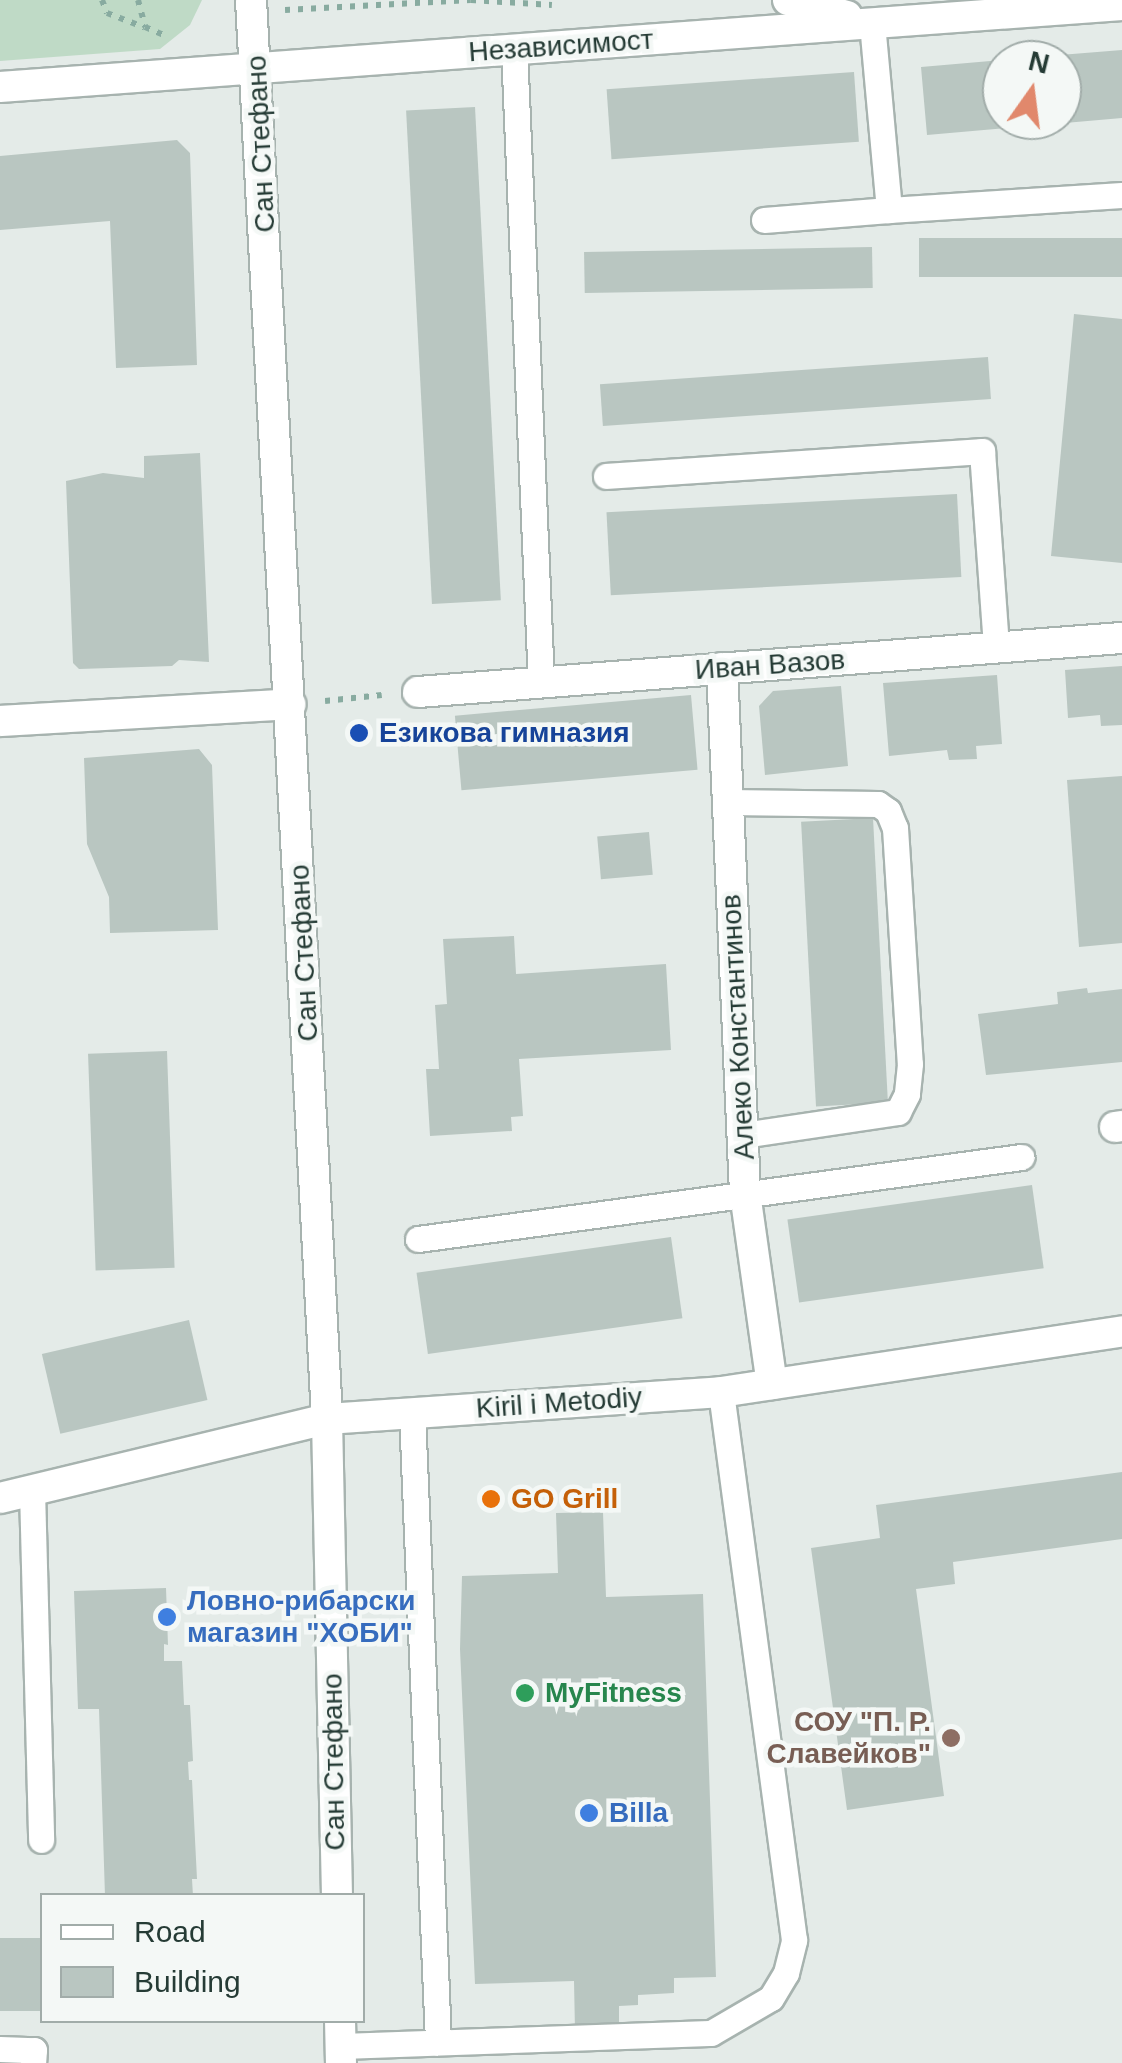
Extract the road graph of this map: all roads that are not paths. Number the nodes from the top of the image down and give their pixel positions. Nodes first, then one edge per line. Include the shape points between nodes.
1 (788, 0) edge
2 (254, 4) edge
3 (1122, 5) edge
4 (872, 23) junction
5 (514, 49) junction
6 (257, 68) junction
7 (0, 87) edge
8 (1122, 195) edge
9 (889, 210) junction
10 (764, 220) dead end
11 (606, 476) dead end
12 (1122, 638) edge
13 (996, 647) junction
14 (722, 668) junction
15 (541, 683) junction
16 (418, 692) road end
17 (292, 704) junction
18 (0, 721) edge
19 (728, 802) junction
20 (743, 1135) junction
21 (1021, 1157) dead end
22 (745, 1193) junction
23 (418, 1239) dead end
24 (1122, 1331) edge
25 (772, 1384) junction
26 (721, 1392) junction
27 (412, 1413) junction
28 (327, 1419) junction
29 (32, 1490) junction
30 (0, 1498) edge
31 (41, 1840) dead end
32 (337, 1893) edge
33 (438, 2042) junction
34 (340, 2043) edge
35 (0, 2048) edge
36 (34, 2063) edge

1 - 4 street
2 - 6 street, Сан Стефано
3 - 4 street, Независимост
4 - 5 street, Независимост
4 - 9 lane
5 - 6 street, Независимост
5 - 15 lane
6 - 7 street, Независимост
6 - 17 street, Сан Стефано
8 - 9 lane
9 - 10 lane
11 - 13 lane via 982,451
12 - 13 street, Иван Вазов
13 - 14 street, Иван Вазов
14 - 15 street, Иван Вазов
14 - 19 street, Алеко Константинов
15 - 16 street, Иван Вазов
17 - 18 street
17 - 28 street, Сан Стефано
19 - 20 street, Алеко Константинов
19 - 20 lane via 878,804 888,811 895,828 910,1064 898,1112
20 - 22 street, Алеко Константинов
21 - 22 lane
22 - 23 lane
22 - 25 street, Алеко Константинов
24 - 25 street, Kiril i Metodiy
25 - 26 street, Kiril i Metodiy
26 - 27 street, Kiril i Metodiy
26 - 33 lane via 794,1940 786,1974 772,1998 712,2033
27 - 28 street, Kiril i Metodiy
27 - 33 lane
28 - 29 street, Kiril i Metodiy
28 - 32 street, Сан Стефано
29 - 30 street, Kiril i Metodiy
29 - 31 lane
33 - 34 lane
35 - 36 lane via 34,2050

